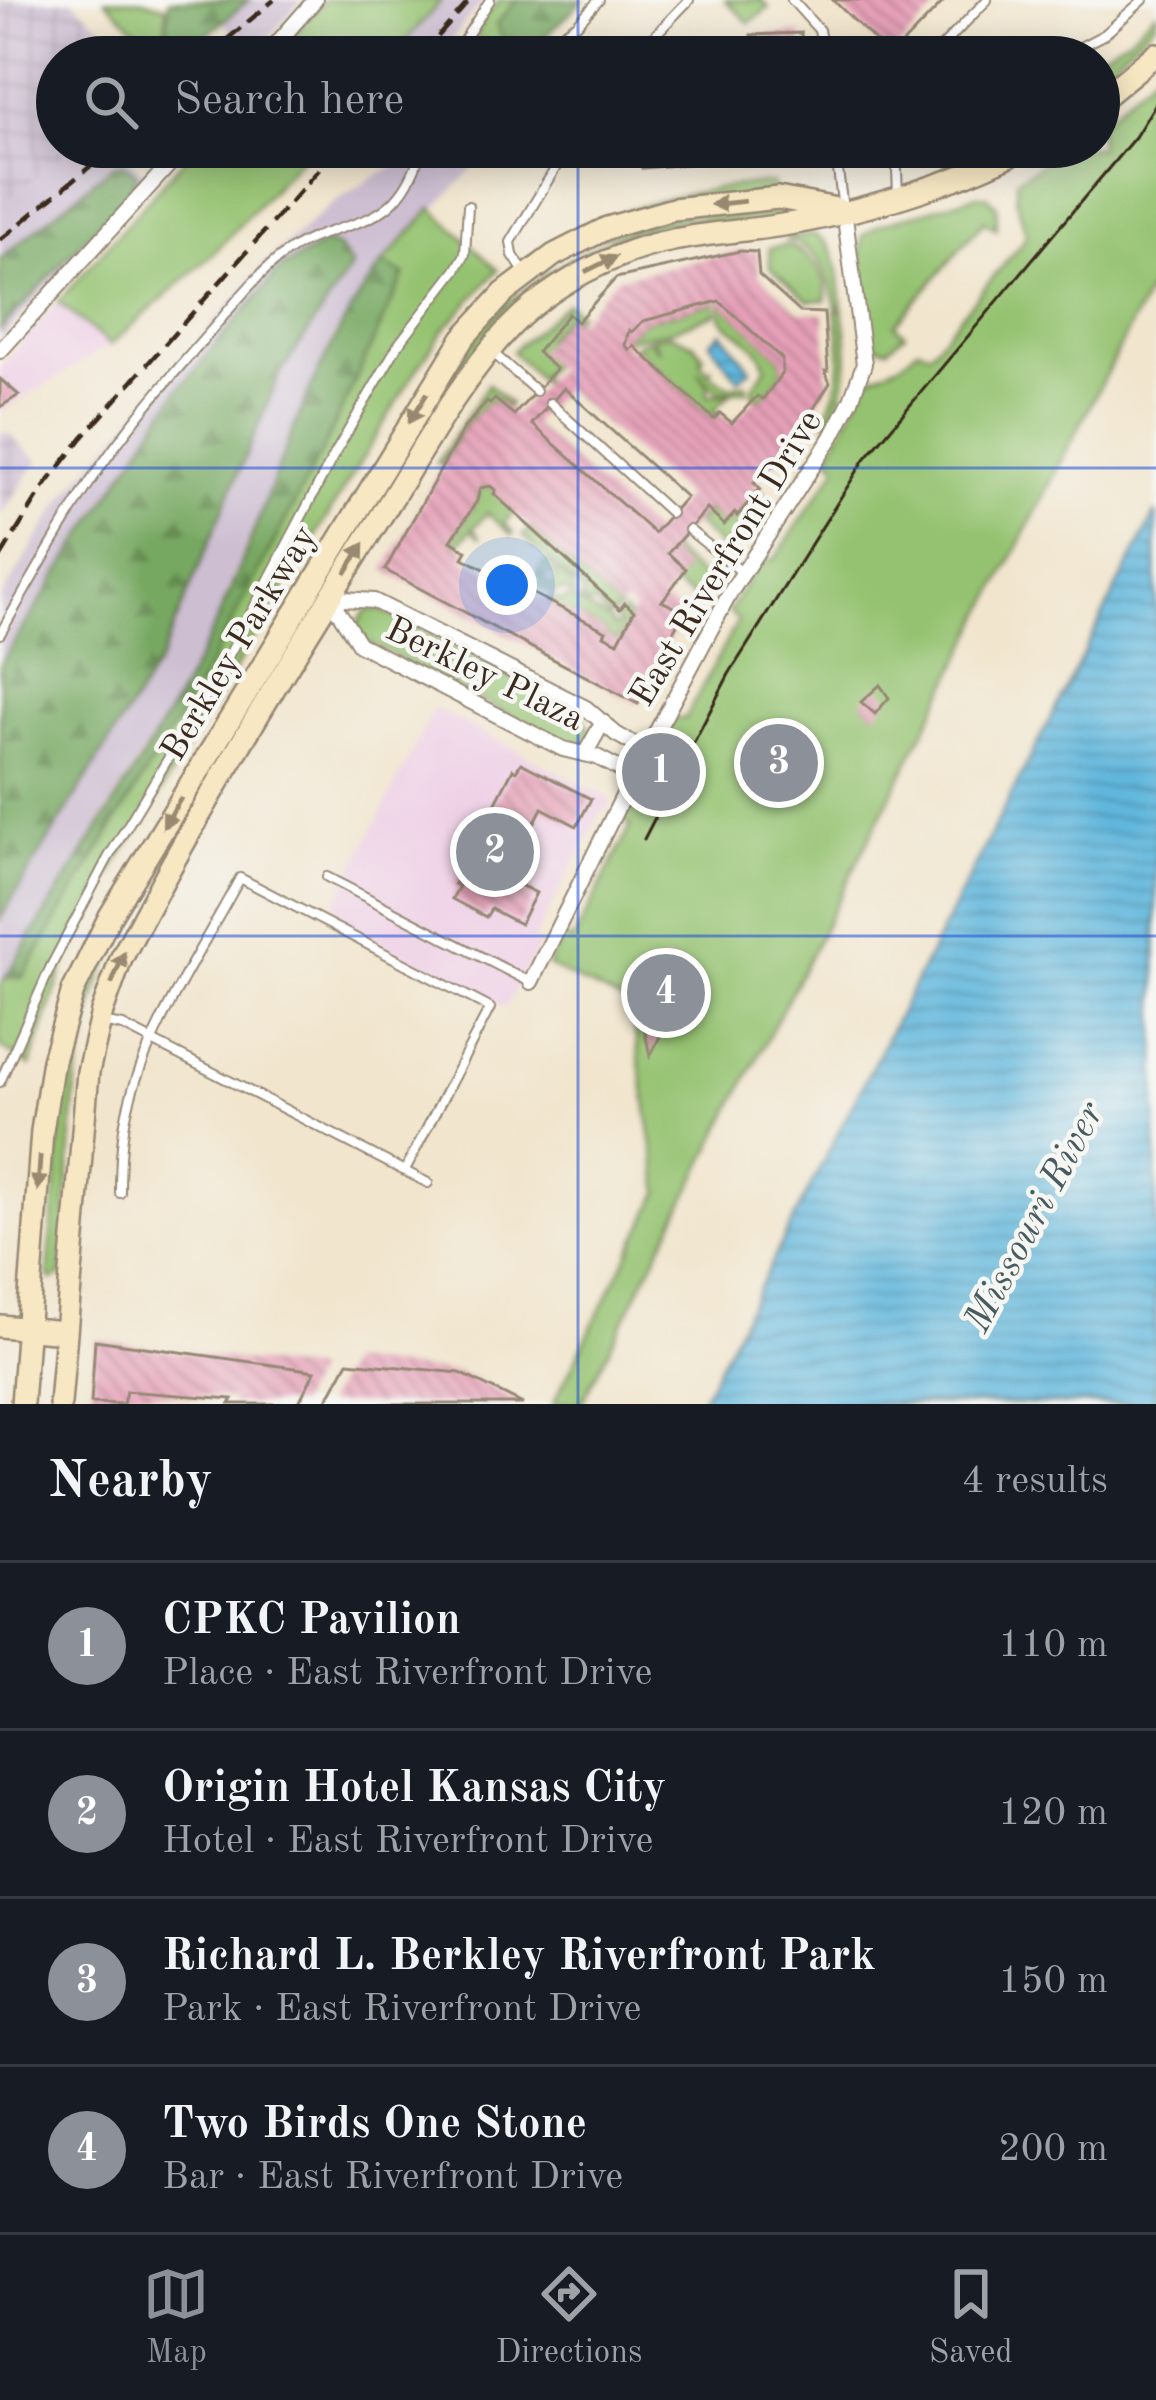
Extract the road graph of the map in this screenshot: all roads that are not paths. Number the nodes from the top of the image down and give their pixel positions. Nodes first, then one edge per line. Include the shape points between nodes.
1 (315, 0) edge
2 (490, 0) edge
3 (599, 0) edge
4 (689, 0) edge
5 (792, 0) edge
6 (987, 0) edge
7 (1143, 0) edge
8 (283, 36) edge
9 (467, 36) edge
10 (559, 36) edge
11 (654, 36) edge
12 (820, 36) edge
13 (952, 36) edge
14 (1101, 36) edge
15 (1156, 54) edge
16 (1120, 84) edge
17 (166, 168) edge
18 (413, 168) edge
19 (555, 168) edge
20 (838, 168) edge
21 (897, 168) edge
22 (983, 168) edge
23 (898, 196) junction
24 (468, 206) dead end
25 (844, 210) junction
26 (526, 276) junction
27 (490, 350) junction
28 (0, 351) edge
29 (536, 391) dead end
30 (550, 404) dead end
31 (671, 513) dead end
32 (689, 530) dead end
33 (742, 572) junction
34 (308, 587) junction
35 (330, 598) junction
36 (0, 634) edge
37 (603, 722) junction
38 (646, 751) junction
39 (585, 754) junction
40 (633, 776) junction
41 (327, 877) dead end
42 (531, 982) joint
43 (99, 1022) junction
44 (153, 1041) junction
45 (0, 1082) edge
46 (405, 1170) junction
47 (428, 1184) dead end
48 (120, 1193) dead end
49 (0, 1326) edge
50 (27, 1329) junction
51 (64, 1331) junction
52 (22, 1404) edge
53 (60, 1404) edge

1 - 8 street
2 - 9 lane
3 - 10 lane
4 - 11 lane
5 - 12 lane
6 - 13 lane
7 - 14 lane
15 - 16 main road
17 - 28 street
18 - 36 lane via 388,208 369,221 280,257 163,386 89,484
19 - 26 lane via 511,242
20 - 25 lane
21 - 23 lane
22 - 23 main road, Berkley Parkway
23 - 25 main road, Berkley Parkway
24 - 45 lane via 465,254 398,345 334,455 218,676 108,858
25 -> 26 main road, Berkley Parkway via 778,198 673,209 607,229
27 -> 25 main road, Berkley Parkway via 547,294 621,255
25 - 33 street, East Riverfront Drive via 864,364 832,437
26 -> 34 main road, Berkley Parkway via 463,338
27 - 29 lane
35 -> 27 main road, Berkley Parkway
30 - 31 lane
32 - 33 lane
33 - 38 street, East Riverfront Drive
34 - 35 street
34 -> 50 main road, Berkley Parkway via 73,991 42,1131
35 - 37 street, Berkley Plaza via 374,602
35 - 39 street, Berkley Plaza via 359,644
43 -> 35 main road, Berkley Parkway via 149,904
37 - 38 street, Berkley Plaza
37 - 39 street
38 - 40 street, East Riverfront Drive
39 - 40 street, Berkley Plaza
40 - 42 street, East Riverfront Drive
41 - 42 lane
43 - 44 lane
43 - 51 main road, Berkley Parkway
44 - 46 lane
44 - 46 lane via 240,878 490,1008
44 - 48 lane via 128,1106
46 - 47 lane
49 - 50 main road
50 - 51 main road
50 - 52 main road, Berkley Parkway
51 - 53 main road, Berkley Parkway

